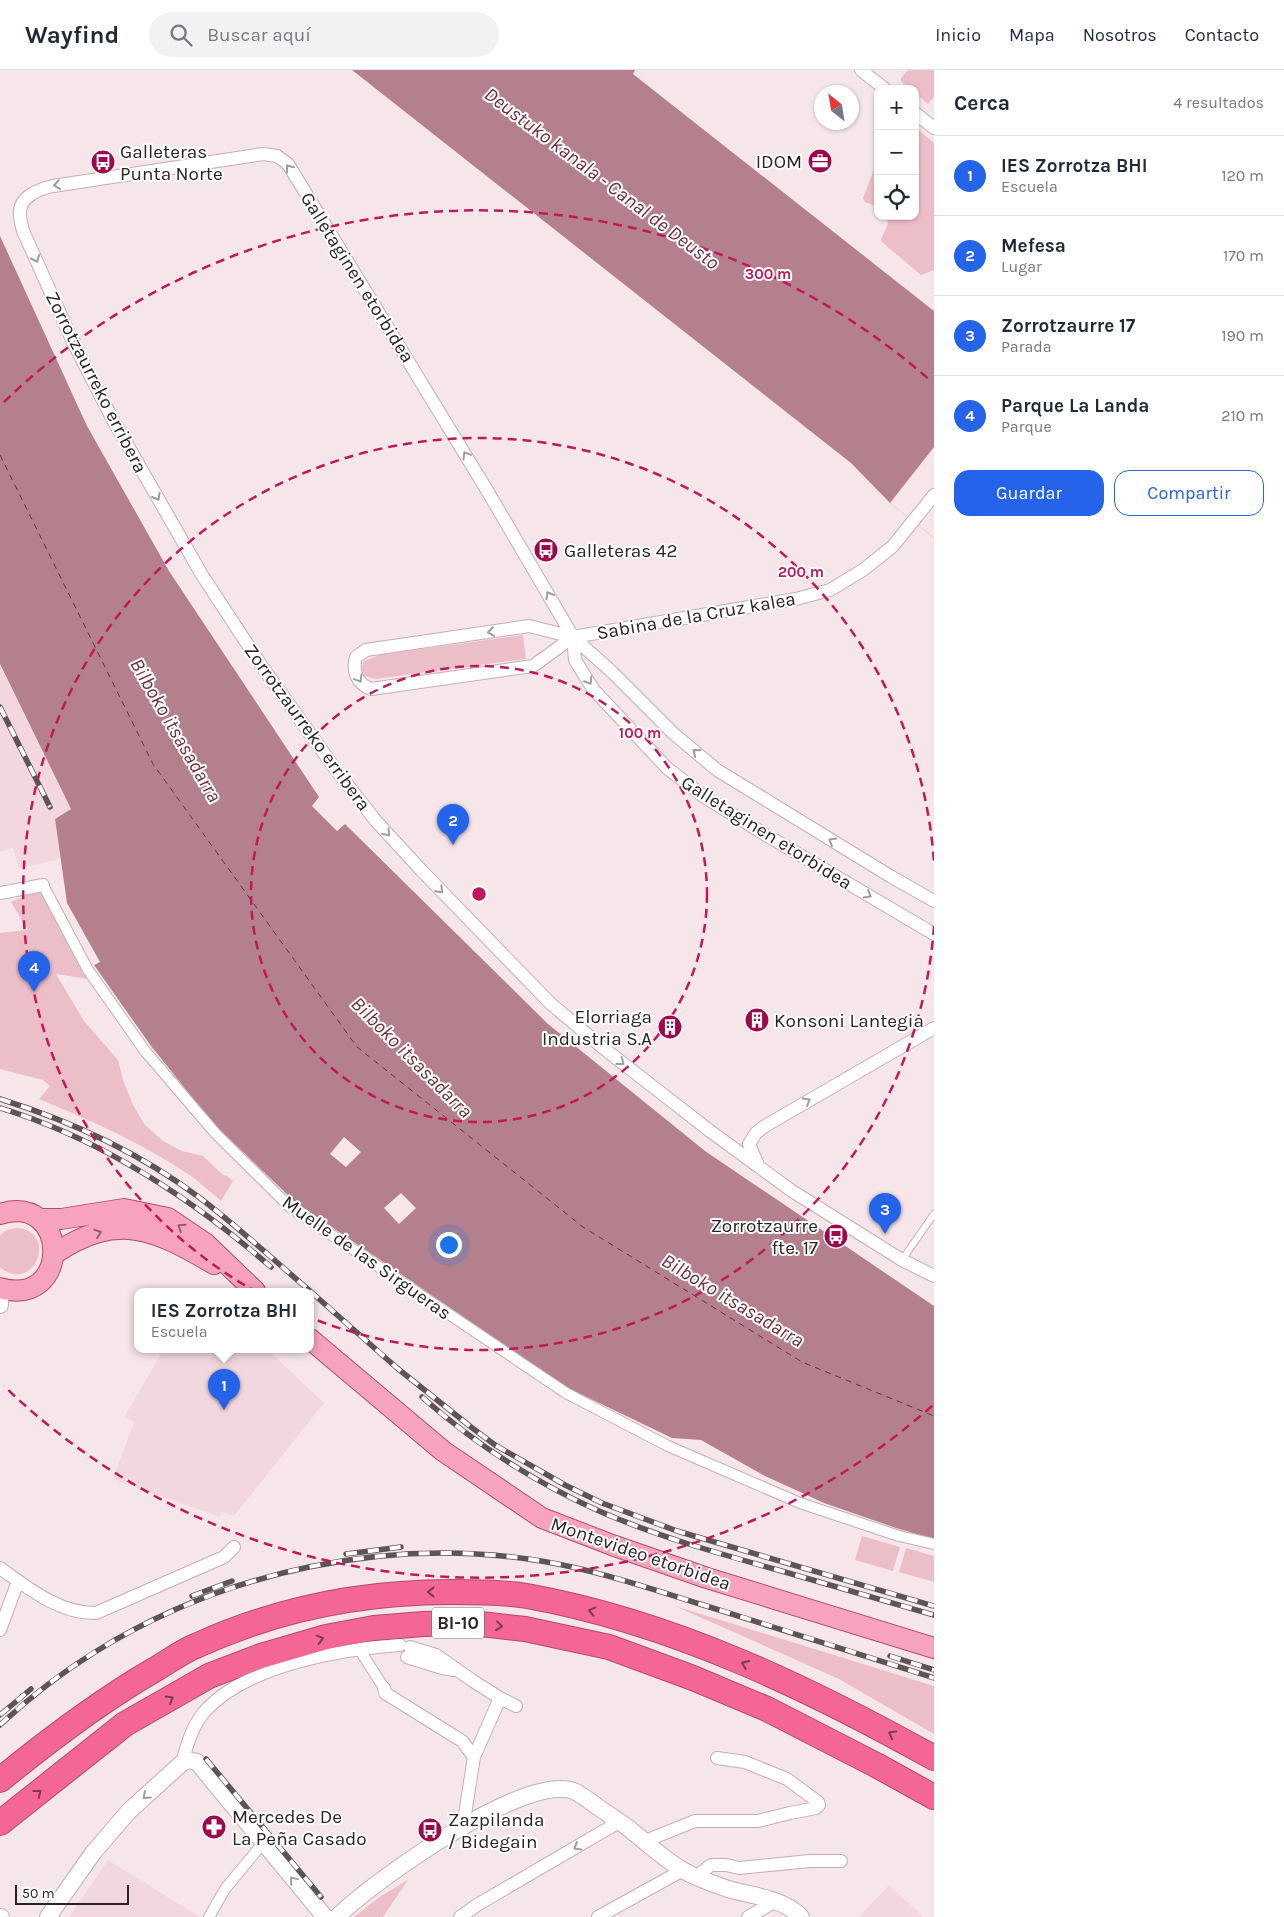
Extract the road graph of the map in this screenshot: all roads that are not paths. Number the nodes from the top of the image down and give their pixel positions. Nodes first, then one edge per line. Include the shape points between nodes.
1 (861, 70) edge
2 (880, 85) edge
3 (919, 116) edge
4 (934, 128) edge
5 (19, 213) joint
6 (934, 495) edge
7 (574, 637) junction
8 (43, 885) joint
9 (0, 893) edge
10 (934, 901) edge
11 (934, 934) edge
12 (934, 1028) edge
13 (752, 1138) junction
14 (726, 1142) junction
15 (760, 1167) junction
16 (0, 1214) edge
17 (934, 1214) edge
18 (39, 1219) junction
19 (54, 1254) junction
20 (902, 1260) junction
21 (934, 1276) edge
22 (249, 1287) edge
23 (0, 1294) edge
24 (314, 1343) edge
25 (934, 1544) edge
26 (234, 1547) dead end
27 (0, 1568) edge
28 (18, 1581) junction
29 (0, 1630) edge
30 (934, 1648) edge
31 (359, 1649) junction
32 (384, 1688) joint
33 (500, 1698) junction
34 (516, 1706) dead end
35 (474, 1756) junction
36 (717, 1758) dead end
37 (934, 1758) edge
38 (182, 1763) junction
39 (0, 1780) edge
40 (934, 1798) edge
41 (619, 1822) junction
42 (0, 1823) edge
43 (463, 1827) junction
44 (644, 1841) junction
45 (258, 1849) dead end
46 (841, 1860) dead end
47 (689, 1874) junction
48 (776, 1902) junction
49 (48, 1917) edge
50 (209, 1917) edge
51 (325, 1917) edge
52 (337, 1917) edge
53 (460, 1917) edge
54 (598, 1917) edge
55 (748, 1917) edge
56 (801, 1917) edge

1 - 2 street
3 - 4 street
7 -> 5 street, Galletaginen etorbidea via 288,164 277,156 264,154 46,187 30,194
5 -> 14 street, Zorrotzaurreko erribera via 23,231 65,324 118,429 202,575 336,770 407,855 550,1003
6 - 7 street, Sabina de la Cruz kalea via 893,546 830,590 796,599
7 -> 7 street, Sabina de la Cruz kalea via 529,626 366,650 356,657 353,667 364,687 371,689 533,666
10 -> 7 street, Galletaginen etorbidea via 717,770 674,734
7 -> 11 street, Galletaginen etorbidea via 575,660 593,689 666,768 703,796
8 - 9 street
8 - 25 street, Muelle de las Sirgueras via 88,970 145,1050 216,1134 290,1207 566,1393 668,1446 800,1503 899,1536
13 -> 12 street via 764,1126
13 - 14 street
13 - 15 street via 751,1151
14 - 15 street, Zorrotzaurreko erribera
15 - 20 street, Zorrotzaurreko erribera via 792,1191
16 - 18 main road via 14,1211
17 - 20 lane
18 - 19 main road via 48,1228
22 -> 18 main road via 205,1243 168,1218 124,1209 62,1219
19 -> 22 main road via 78,1240 109,1230 130,1228 159,1234
19 - 23 main road via 49,1270 37,1284
20 - 21 street, Zorrotzaurreko erribera
24 - 30 main road, Montevideo etorbidea via 443,1451 542,1518 690,1572
26 - 28 street via 224,1557 96,1613 62,1606
27 - 28 street
28 - 29 street
31 - 32 street
31 - 33 street via 406,1650 436,1655
31 - 38 street via 277,1669 232,1689 204,1712 192,1731
32 - 35 street via 393,1698 462,1741
33 - 34 street
33 - 35 street
35 - 43 street
36 - 44 street via 745,1762 787,1779 819,1805 758,1821 695,1821
37 -> 39 highway, BI-10 via 866,1720 782,1680 713,1650 612,1615 525,1596 421,1592 369,1595 319,1603 196,1645 112,1694
38 -> 49 street via 129,1811
51 -> 38 street via 197,1762 188,1760
42 -> 40 highway, BI-10 via 125,1724 209,1676 261,1656 326,1637 374,1628 423,1624 472,1623 526,1629 609,1647 767,1710
41 - 43 street via 575,1791 560,1788 522,1798
41 - 44 street
41 -> 53 street
43 - 52 street via 405,1862
44 - 47 street
45 - 50 street via 225,1889
46 - 47 street via 739,1868 711,1865
47 - 48 street
47 - 54 street
48 - 55 street
48 - 56 street via 796,1911

